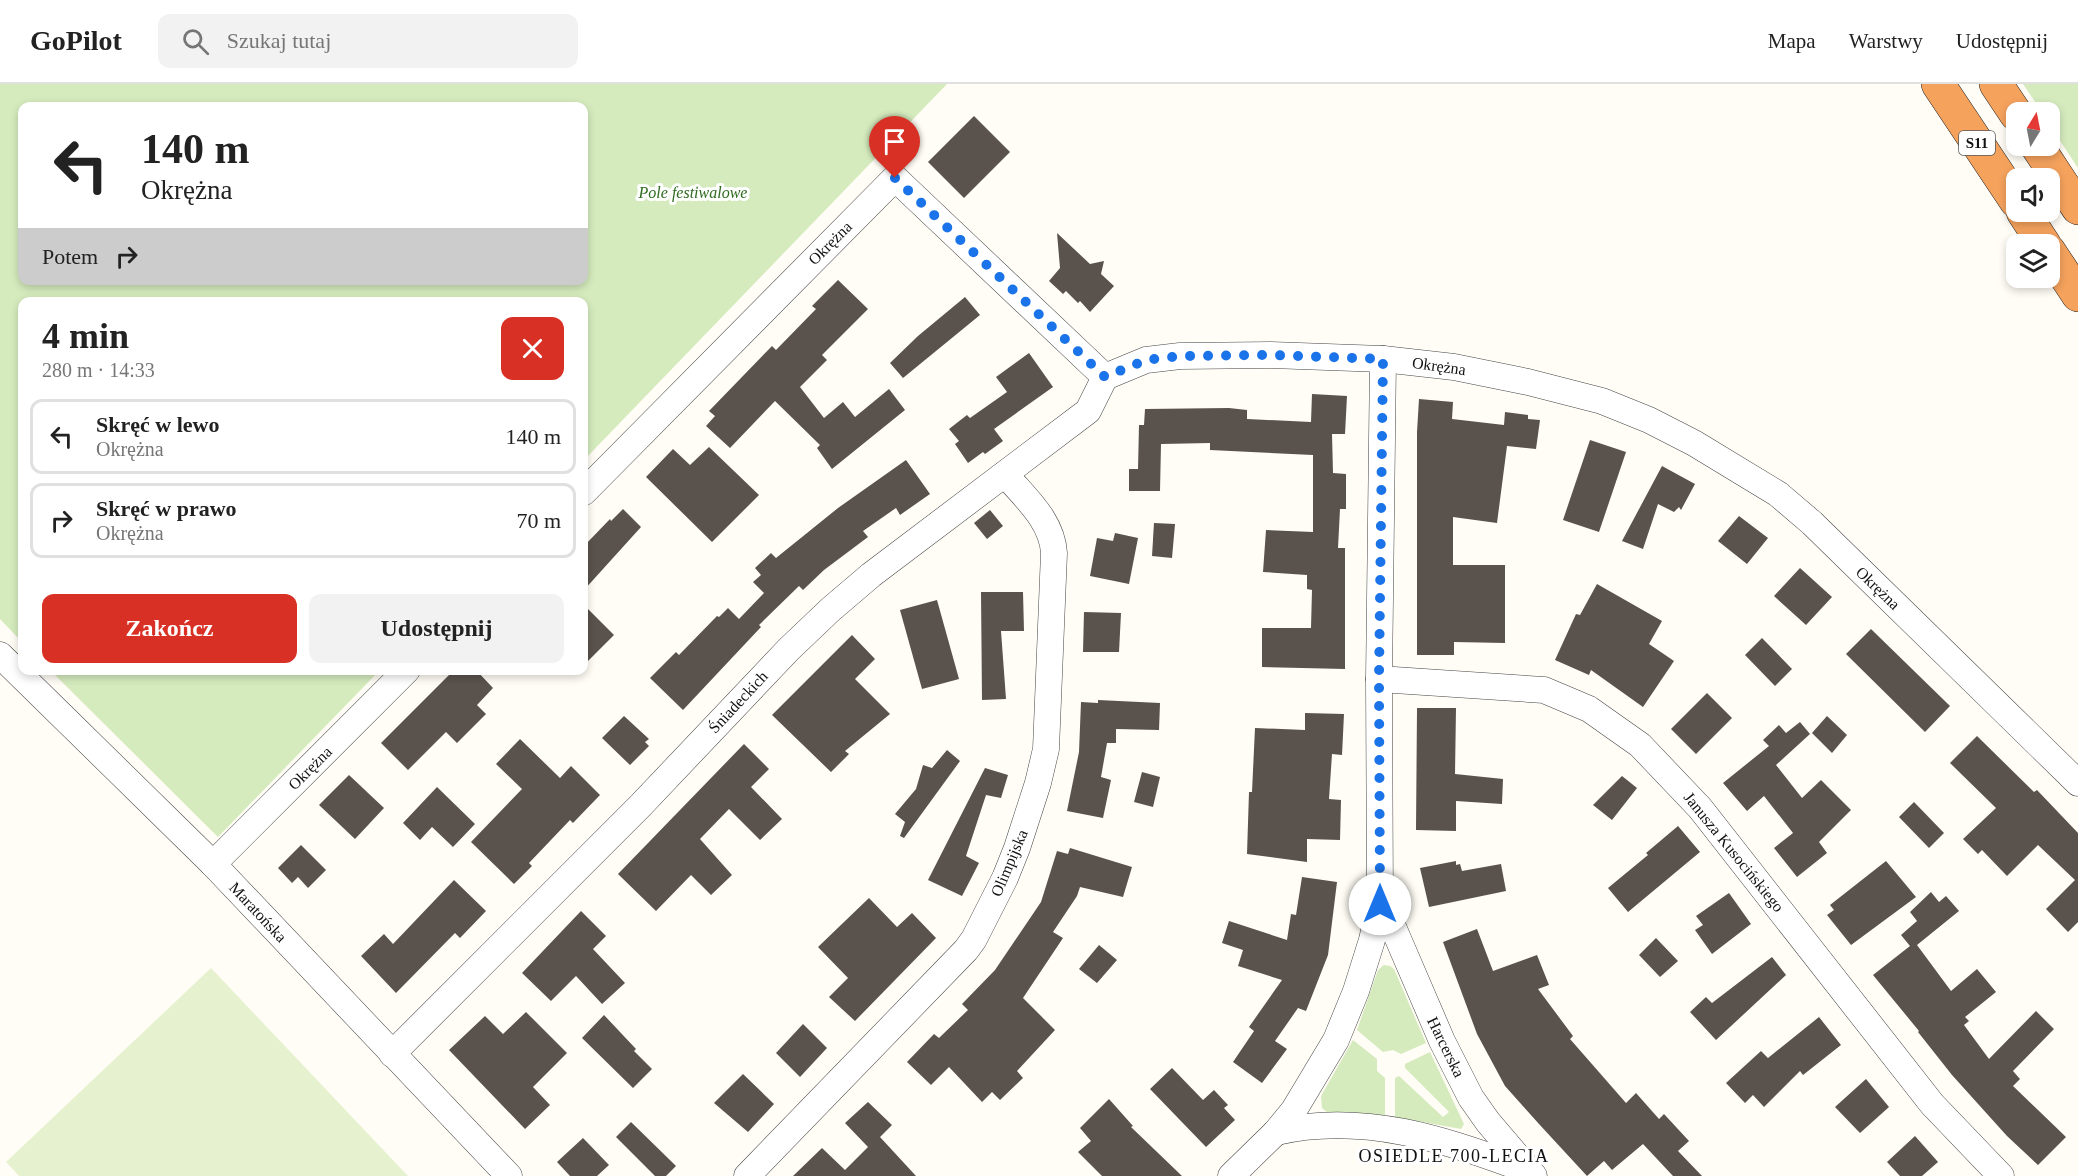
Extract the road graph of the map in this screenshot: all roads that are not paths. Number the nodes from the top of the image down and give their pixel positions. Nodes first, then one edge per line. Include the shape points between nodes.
1 (1938, 84) edge
2 (1996, 84) edge
3 (2008, 102) edge
4 (2044, 156) edge
5 (2006, 186) edge
6 (2078, 208) edge
7 (2060, 268) edge
8 (2078, 295) edge
9 (1383, 359) junction
10 (1105, 377) junction
11 (1005, 474) junction
12 (588, 488) edge
13 (0, 655) edge
14 (18, 673) edge
15 (20, 675) edge
16 (402, 675) edge
17 (1379, 679) junction
18 (2078, 783) edge
19 (213, 864) junction
20 (1380, 904) junction
21 (392, 1054) junction
22 (1275, 1132) junction
23 (1533, 1174) edge
24 (509, 1176) edge
25 (747, 1176) edge
26 (1231, 1176) edge
27 (2001, 1176) edge

1 - 5 highway, S11
2 - 3 highway
4 - 6 highway
7 - 8 highway
9 - 10 street, Okrężna via 1180,356 1146,360
9 - 17 street
9 - 18 street, Okrężna via 1528,381 1602,401 1658,425 1731,465 1778,494 1812,523
10 - 11 street, Śniadeckich via 1088,411
10 - 12 street, Okrężna via 895,178
11 - 21 street, Śniadeckich via 872,575 789,649 641,805
11 - 25 street, Olimpijska via 1042,518 1054,553 1046,749 1017,848 966,950
13 - 14 street, Maratońska
15 - 19 street, Maratońska
16 - 19 street, Okrężna
17 - 20 street
17 - 27 street, Janusza Kusocińskiego via 1544,690 1589,709 1640,745 1700,808 1932,1104
19 - 21 street, Maratońska
20 - 22 street via 1356,991 1336,1040 1294,1110
20 - 23 street, Harcerska via 1471,1098
21 - 24 street, Maratońska
22 - 23 street via 1299,1126 1365,1126 1402,1131 1481,1152
22 - 26 street

